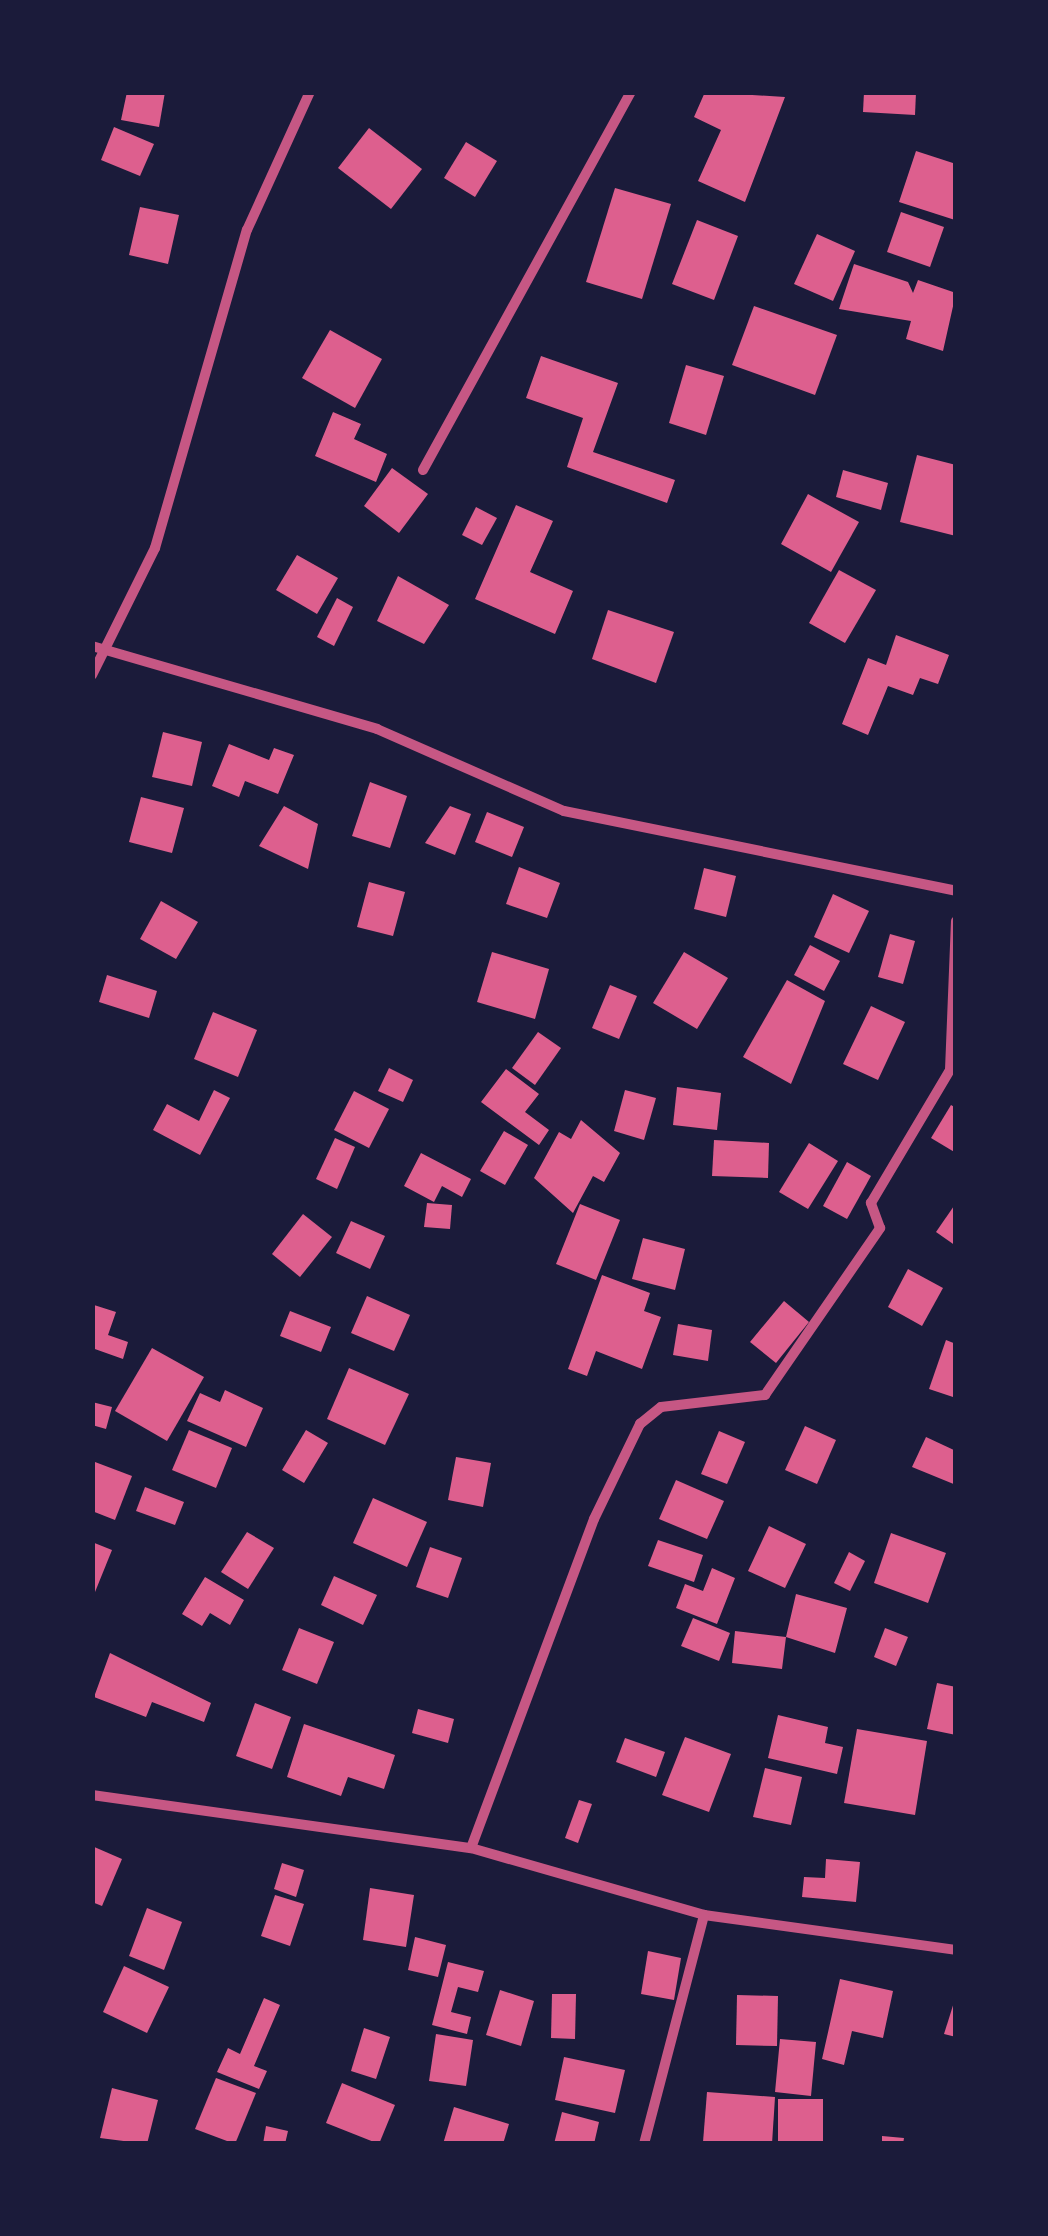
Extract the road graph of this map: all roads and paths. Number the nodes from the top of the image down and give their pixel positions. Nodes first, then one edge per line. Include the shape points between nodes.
1 (310, 92) edge
2 (631, 92) edge
3 (423, 470) dead end
4 (92, 649) edge
5 (108, 650) junction
6 (92, 676) edge
7 (956, 891) edge
8 (956, 921) edge
9 (92, 1795) edge
10 (472, 1848) junction
11 (704, 1915) junction
12 (956, 1950) edge
13 (644, 2144) edge

1 - 5 street via 248,230 155,548
2 - 3 street
4 - 5 street
5 - 6 street
5 - 7 street via 377,729 564,811
8 - 10 street via 950,1070 871,1204 880,1228 765,1395 661,1407 640,1424 600,1505
9 - 10 street
10 - 11 street
11 - 12 street
11 - 13 street

